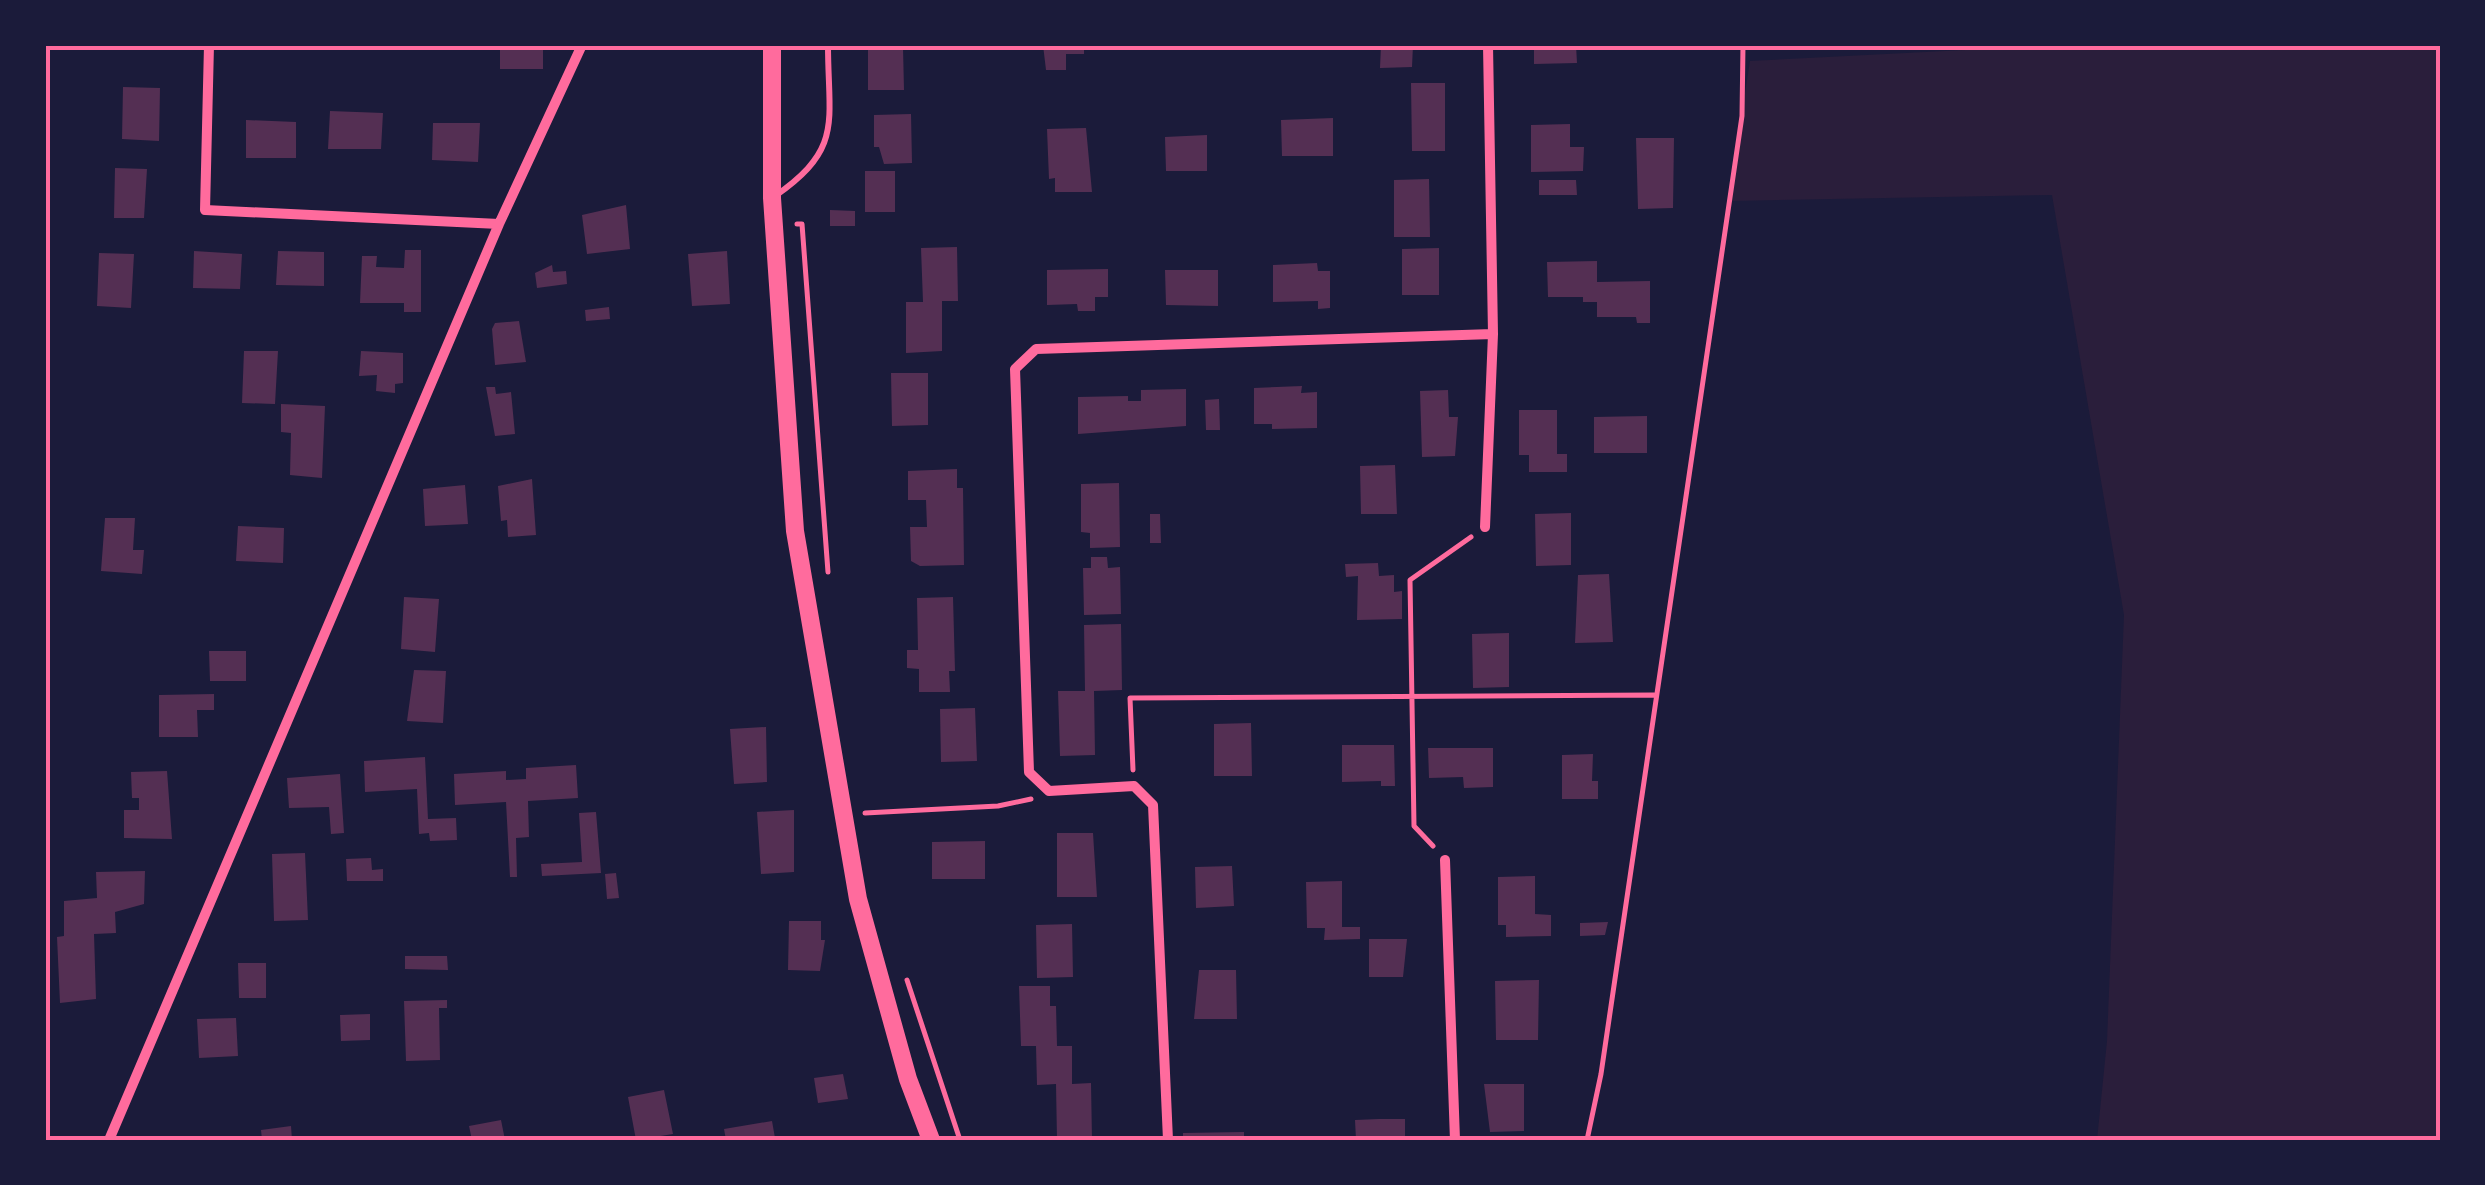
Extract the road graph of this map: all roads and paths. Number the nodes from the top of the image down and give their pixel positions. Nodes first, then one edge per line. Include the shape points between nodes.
1 (209, 45) edge
2 (582, 45) edge
3 (772, 45) edge
4 (828, 45) edge
5 (1488, 45) edge
6 (1743, 45) edge
7 (772, 198) junction
8 (500, 224) junction
9 (774, 224) junction
10 (1494, 334) junction
11 (1485, 527) joint
12 (828, 576) dead end
13 (1654, 695) junction
14 (1412, 696) junction
15 (1134, 786) junction
16 (1049, 790) junction
17 (862, 794) dead end
18 (865, 813) junction
19 (869, 832) dead end
20 (1445, 860) joint
21 (906, 978) dead end
22 (108, 1140) edge
23 (931, 1140) edge
24 (960, 1140) edge
25 (1168, 1140) edge
26 (1455, 1140) edge
27 (1587, 1140) edge

1 - 8 street via 205,210
2 - 8 street
3 - 7 main road
4 - 7 lane via 828,138 812,170
5 - 10 street
6 - 13 path via 1742,116
7 - 9 main road
8 - 22 street
9 - 12 path via 802,224
9 - 23 main road via 795,530 839,805 863,917
10 - 11 street
10 - 16 street via 1036,350 1015,369 1029,772
11 - 14 path via 1410,580
13 - 14 path
13 - 27 path
14 - 15 path via 1130,698
14 - 20 path via 1414,826
15 - 16 street
15 - 25 street via 1153,805
16 - 18 path via 998,806
17 - 18 path
18 - 19 path
20 - 26 street
21 - 24 path

